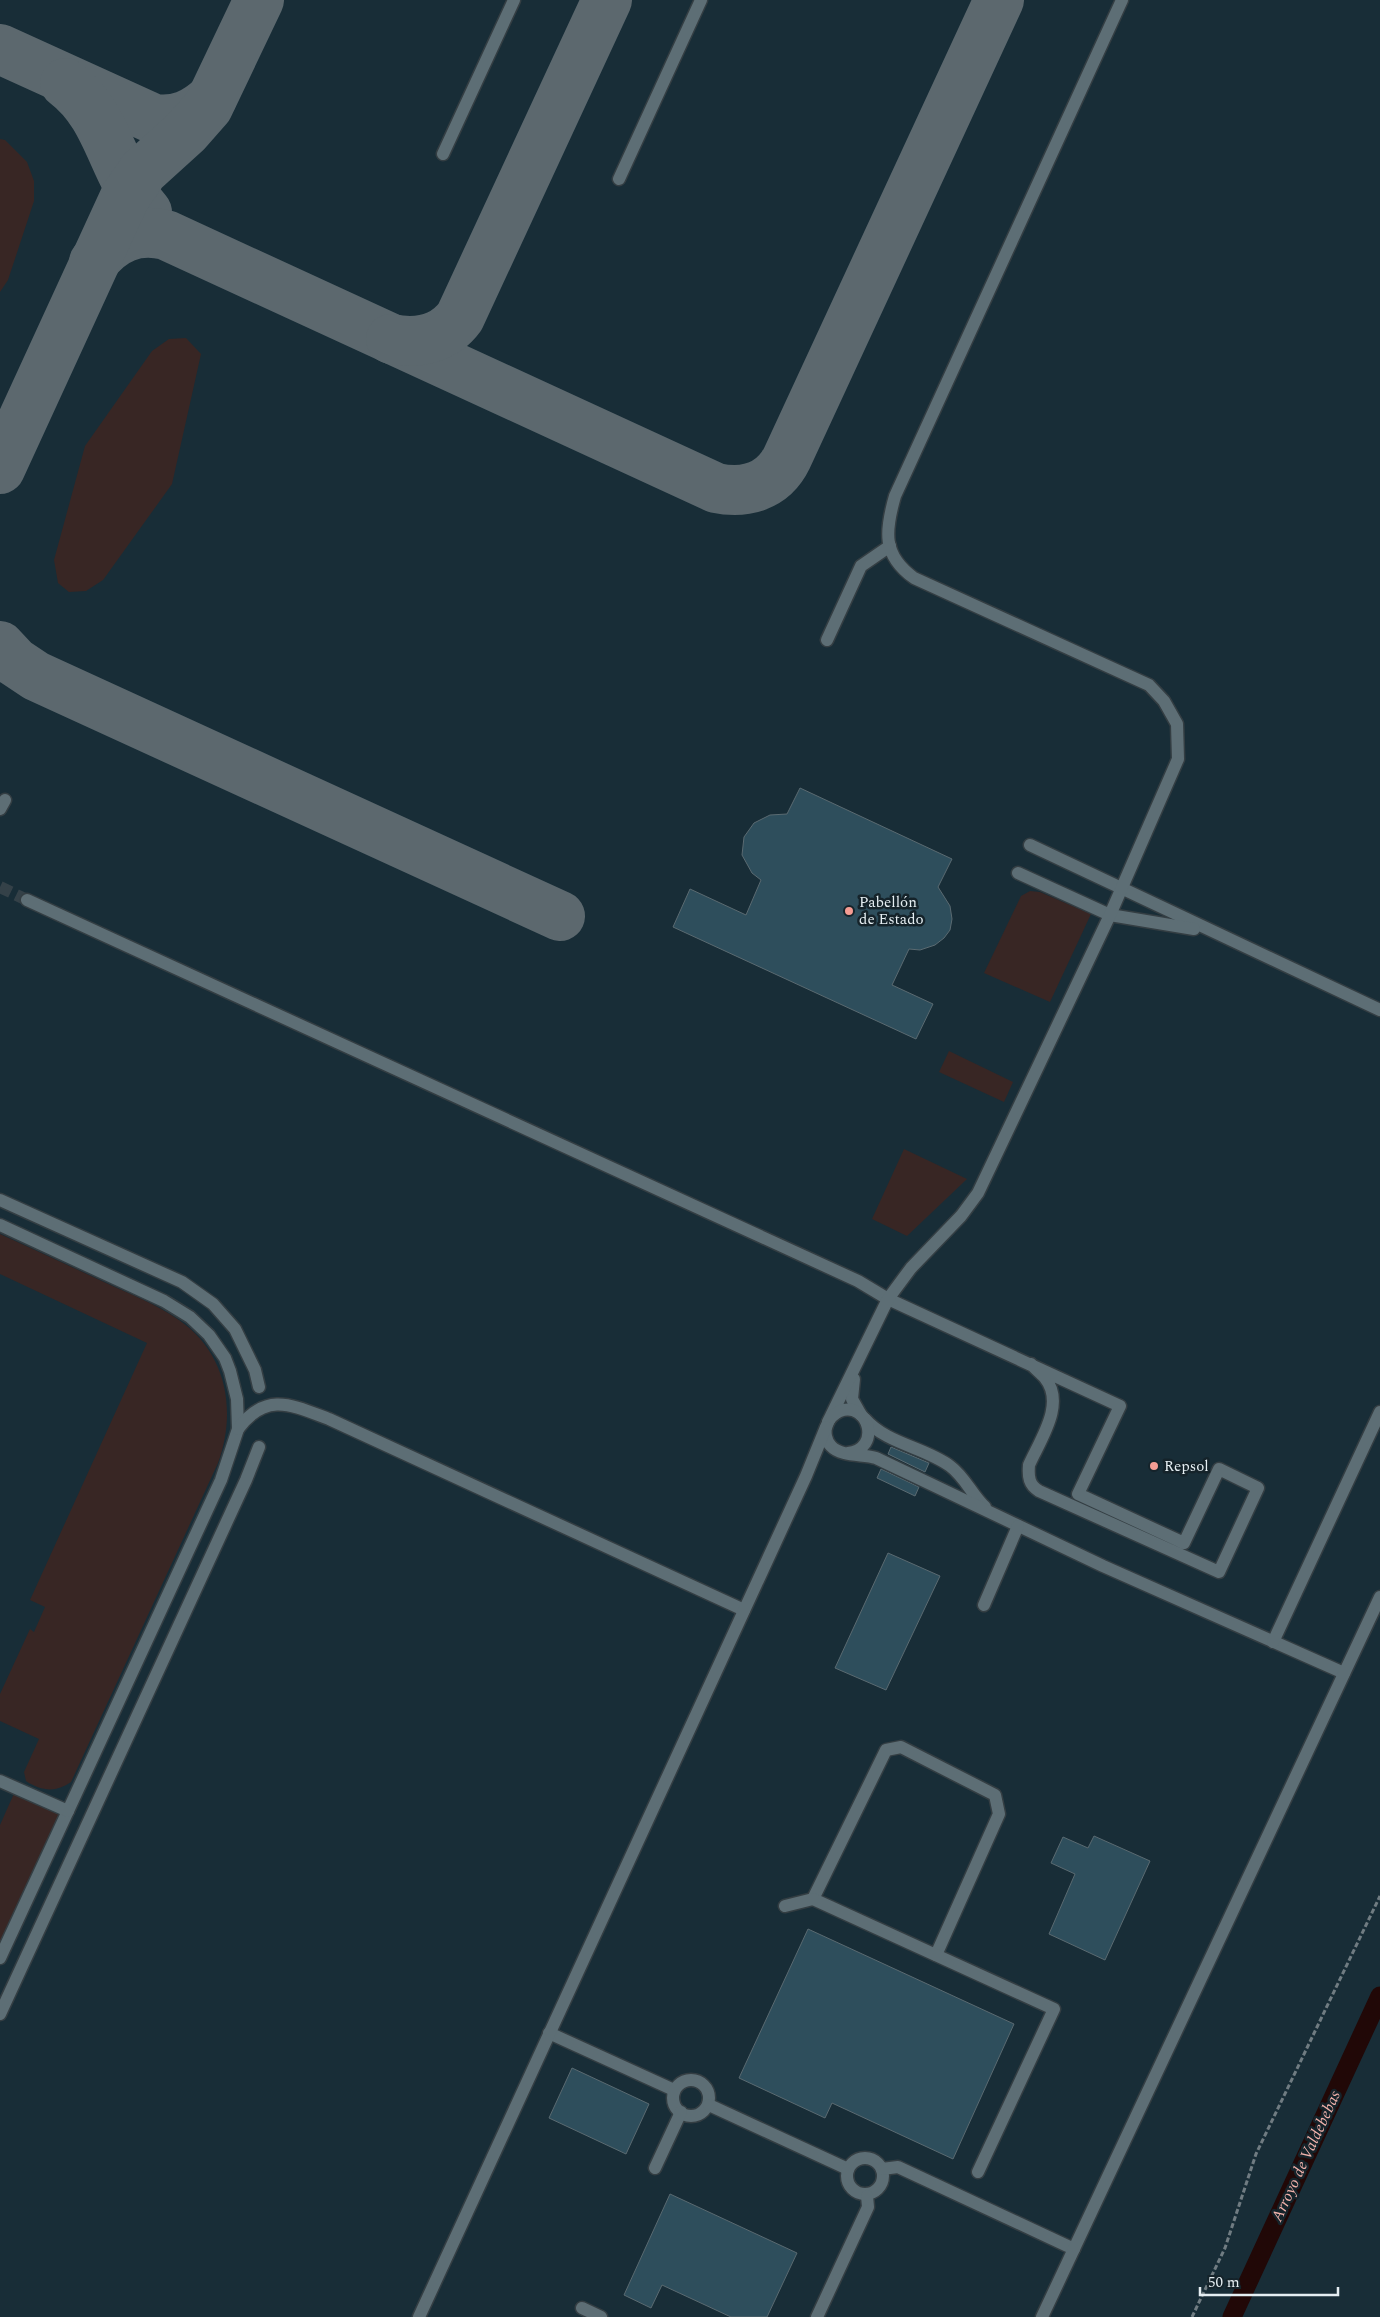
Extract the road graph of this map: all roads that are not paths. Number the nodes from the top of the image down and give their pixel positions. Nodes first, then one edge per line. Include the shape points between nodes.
1 (514, 0) edge
2 (701, 0) edge
3 (1122, 0) edge
4 (443, 154) dead end
5 (618, 179) dead end
6 (890, 546) junction
7 (827, 640) dead end
8 (1030, 845) dead end
9 (1018, 873) dead end
10 (1121, 889) junction
11 (27, 900) tunnel mouth
12 (1110, 915) junction
13 (1209, 931) junction
14 (1380, 1010) edge
15 (0, 1200) edge
16 (0, 1225) edge
17 (888, 1299) junction
18 (858, 1362) junction
19 (1030, 1364) junction
20 (259, 1387) dead end
21 (1380, 1412) edge
22 (862, 1416) junction
23 (827, 1424) junction
24 (238, 1429) junction
25 (259, 1447) dead end
26 (843, 1452) junction
27 (806, 1476) junction
28 (992, 1514) junction
29 (1018, 1526) junction
30 (1380, 1597) edge
31 (984, 1605) dead end
32 (744, 1610) junction
33 (1272, 1642) junction
34 (1344, 1673) junction
35 (0, 1781) edge
36 (68, 1811) junction
37 (813, 1899) junction
38 (785, 1906) dead end
39 (936, 1955) junction
40 (0, 1958) edge
41 (0, 2014) edge
42 (549, 2033) junction
43 (674, 2090) junction
44 (709, 2105) junction
45 (681, 2112) junction
46 (654, 2168) dead end
47 (848, 2169) junction
48 (882, 2169) junction
49 (978, 2172) dead end
50 (867, 2196) junction
51 (1074, 2248) junction
52 (582, 2308) dead end
53 (419, 2317) edge
54 (601, 2317) edge
55 (816, 2317) edge
56 (1042, 2317) edge

1 - 4 lane
2 - 5 lane
3 - 6 lane via 895,496 887,536
6 - 7 lane via 861,566
6 - 10 lane via 899,567 914,578 1149,685 1164,701 1177,724 1178,759
8 - 10 lane
9 - 12 lane
10 - 12 lane
10 - 13 lane
11 - 17 lane via 858,1281
12 - 13 lane
12 - 17 lane via 978,1193 961,1216 911,1268
13 - 14 lane
15 - 20 lane via 182,1282 206,1298 235,1330 255,1370
16 - 24 lane via 164,1301 195,1321 218,1346 230,1371 237,1399
17 - 18 lane
17 - 19 lane
18 - 22 lane via 852,1394
18 - 23 lane
19 - 19 lane via 1045,1378 1053,1403 1029,1465 1032,1486 1219,1572 1258,1488 1218,1470 1184,1543 1078,1494 1120,1406
21 - 33 lane
22 - 23 lane via 844,1410 834,1414
22 - 26 lane via 868,1426 868,1438 860,1449
22 - 28 lane via 883,1433 956,1470 976,1499
23 - 26 lane via 828,1441
23 - 27 lane
24 - 32 lane via 262,1408 290,1404
24 - 36 lane via 221,1480
25 - 41 lane
26 - 27 lane via 821,1459
26 - 28 lane via 876,1458
27 - 32 lane
28 - 29 lane
29 - 31 lane
29 - 33 lane
30 - 34 lane
32 - 42 lane
33 - 34 lane
34 - 51 lane
35 - 36 lane
36 - 40 lane
37 - 38 lane
37 - 39 lane
37 - 39 lane via 886,1750 902,1747 996,1795 999,1814
39 - 49 lane via 1054,2009
42 - 43 lane
42 - 53 lane
43 - 44 lane via 682,2081 692,2079 702,2083 708,2091
43 - 45 lane via 672,2100
44 - 45 lane via 700,2115 685,2116
44 - 47 lane
45 - 46 lane
47 - 48 lane via 856,2159 866,2157 876,2161
47 - 50 lane via 846,2179 850,2186
48 - 50 lane via 880,2187
48 - 51 lane via 898,2167
50 - 55 lane via 868,2207
51 - 56 lane
52 - 54 lane

